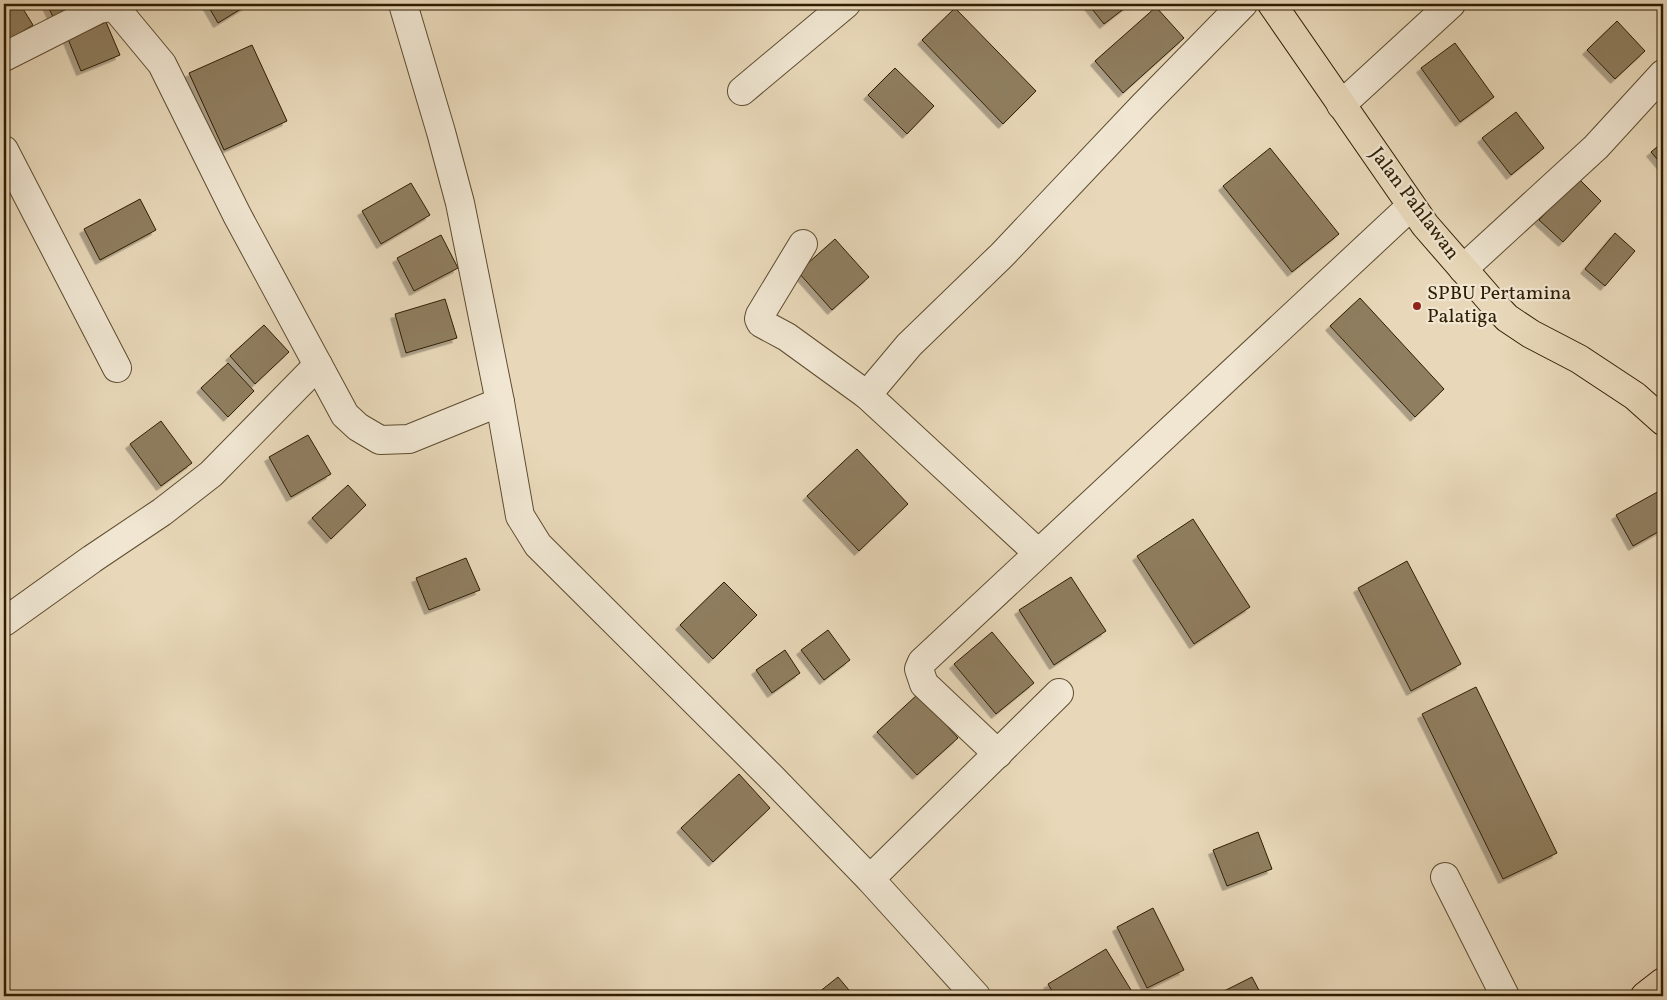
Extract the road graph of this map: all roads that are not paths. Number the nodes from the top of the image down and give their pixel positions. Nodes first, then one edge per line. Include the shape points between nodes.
1 (402, 4) edge
2 (846, 4) edge
3 (1242, 4) edge
4 (1272, 4) edge
5 (1451, 4) edge
6 (4, 57) edge
7 (1663, 74) edge
8 (742, 91) dead end
9 (1341, 105) junction
10 (4, 150) edge
11 (1411, 206) junction
12 (803, 244) dead end
13 (1463, 269) junction
14 (318, 365) junction
15 (117, 368) dead end
16 (867, 395) junction
17 (500, 402) junction
18 (1663, 421) edge
19 (1038, 553) junction
20 (4, 622) edge
21 (1059, 693) dead end
22 (998, 754) junction
23 (1445, 877) dead end
24 (870, 879) junction
25 (1663, 982) edge
26 (976, 996) edge
27 (1505, 996) edge
28 (1645, 996) edge

1 - 17 street via 460,203
2 - 8 street
3 - 16 street via 1002,255 909,345
4 - 9 highway, Jalan Pahlawan
5 - 9 street
6 - 14 street via 99,9 110,7 118,11 162,64
7 - 13 street via 1596,147
9 - 11 highway, Jalan Pahlawan
10 - 15 street
11 - 13 highway, Jalan Pahlawan
11 - 19 street
12 - 16 street via 759,319
13 - 18 highway, Jalan Pahlawan via 1507,318 1579,359 1635,396
14 - 17 street via 345,415 358,428 380,440 409,439
14 - 20 street via 211,474
16 - 19 street
17 - 24 street via 520,516 538,545
19 - 22 street via 918,669 924,684
21 - 22 street
22 - 24 street
23 - 27 street
24 - 26 street
25 - 28 highway

